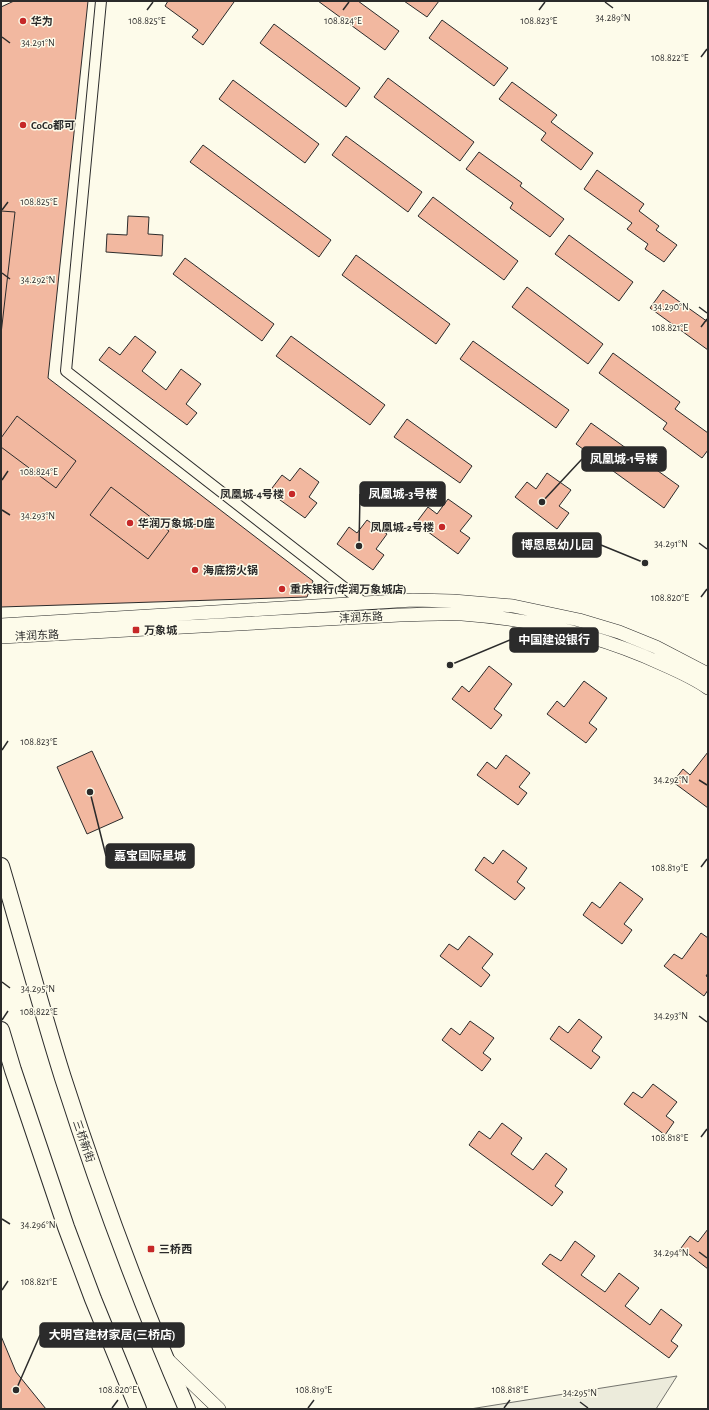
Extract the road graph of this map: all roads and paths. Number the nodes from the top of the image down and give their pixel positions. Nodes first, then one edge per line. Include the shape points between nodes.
1 (101, 1) edge
2 (364, 603) junction
3 (1, 625) edge
4 (1, 637) edge
5 (708, 674) edge
6 (708, 688) edge
7 (1, 866) edge
8 (1, 1030) edge
9 (164, 1356) junction
10 (138, 1409) edge
11 (187, 1409) edge
12 (219, 1409) edge

1 - 2 street via 66,371
2 - 3 street, 沣润东路
2 - 5 street, 沣润东路 via 420,600 513,606 579,620 619,632 656,647
4 - 6 street, 沣润东路 via 400,615 461,614 530,622 590,636 642,654
7 - 9 main road, 三桥新街 via 63,1078 127,1262
8 - 10 main road via 66,1227
9 - 11 main road, 三桥新街
9 - 12 street

